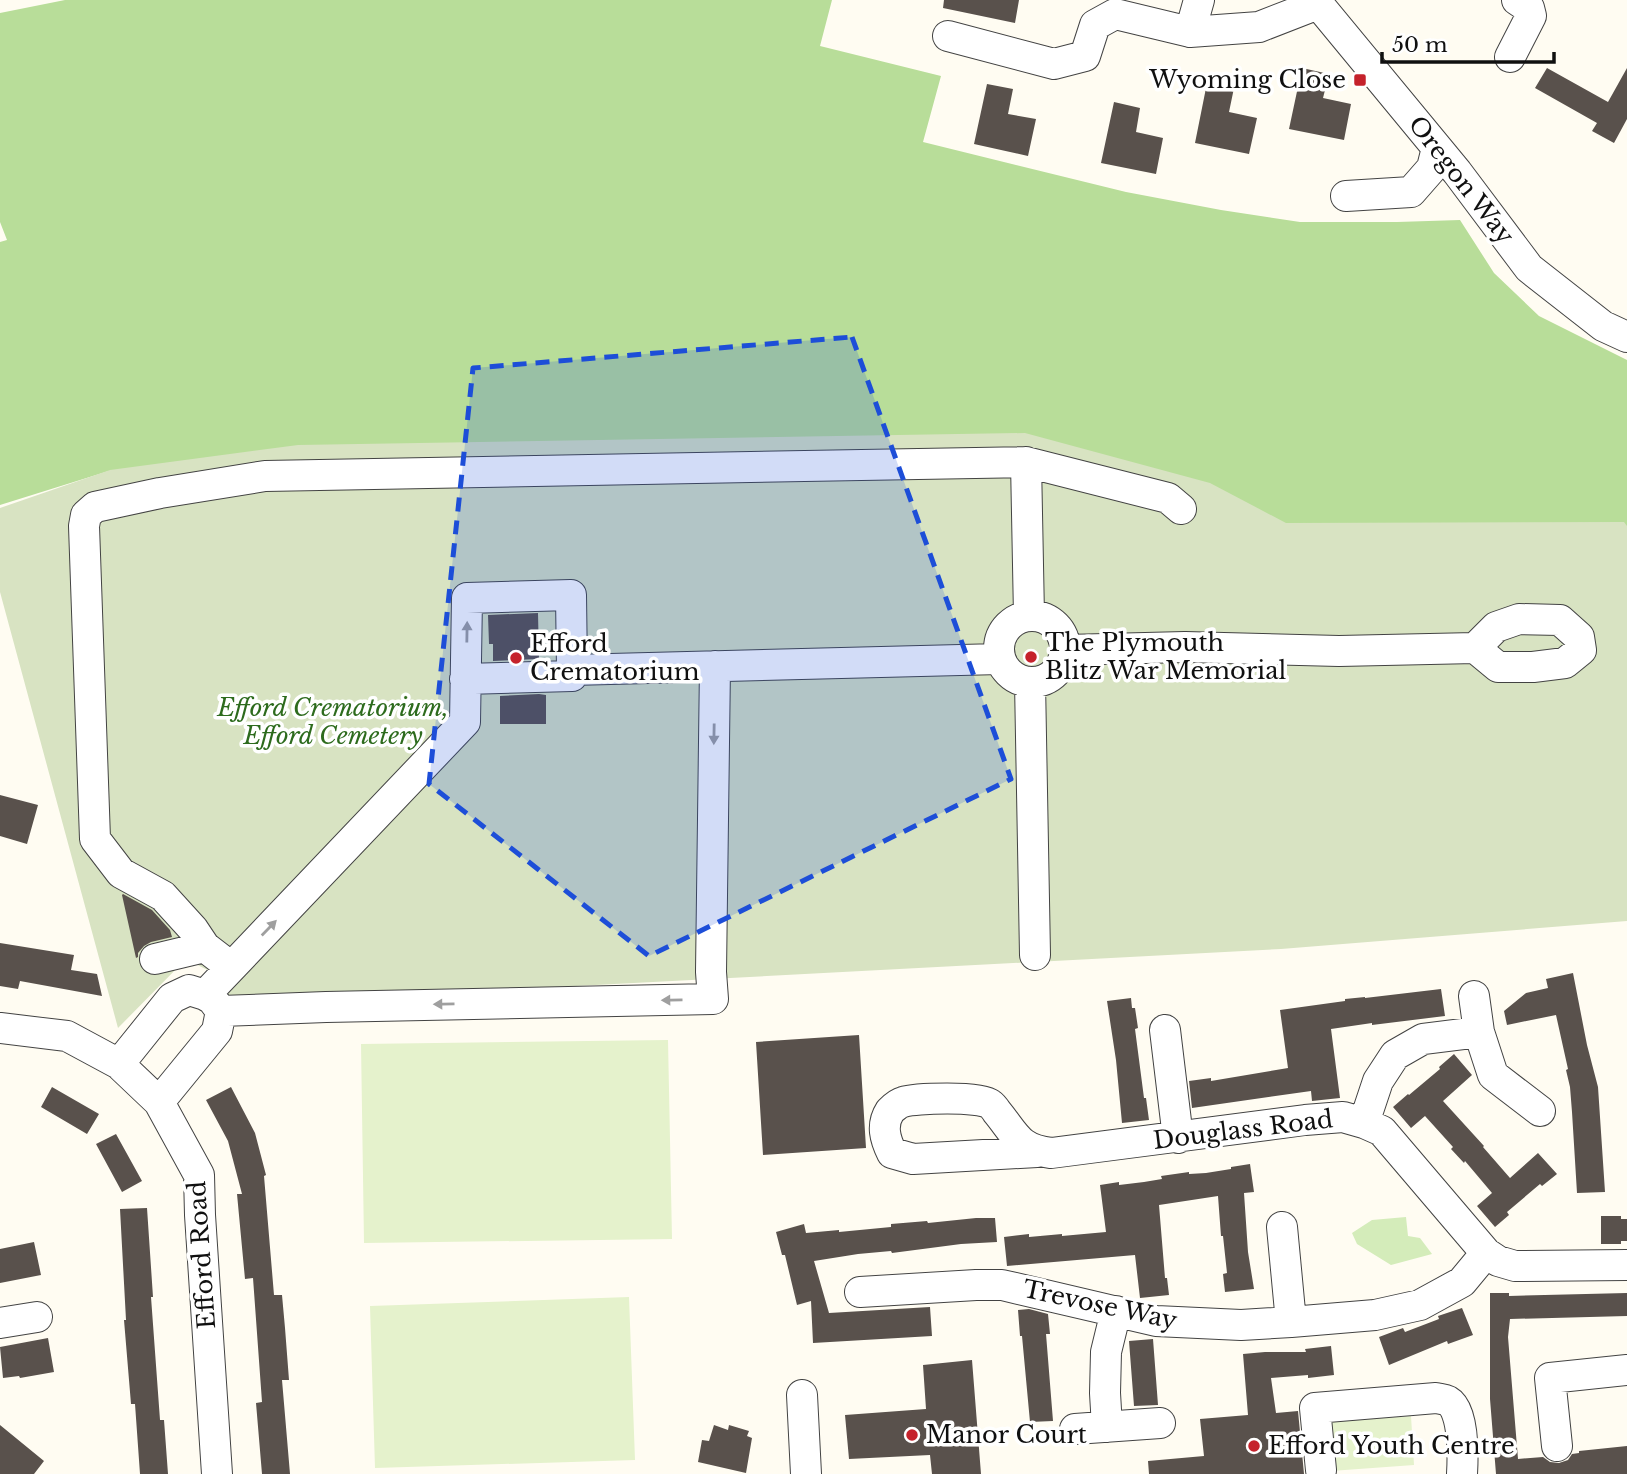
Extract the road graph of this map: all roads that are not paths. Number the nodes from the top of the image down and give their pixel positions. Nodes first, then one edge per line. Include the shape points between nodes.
1 (1199, 0) edge
2 (1517, 0) edge
3 (1316, 2) edge
4 (1190, 32) junction
5 (948, 36) dead end
6 (1510, 57) dead end
7 (1437, 148) junction
8 (1346, 196) dead end
9 (1627, 337) edge
10 (1026, 462) junction
11 (1181, 509) dead end
12 (1029, 616) junction
13 (1475, 648) dead end
14 (1066, 650) junction
15 (1000, 659) junction
16 (715, 666) junction
17 (572, 670) junction
18 (465, 679) junction
19 (1030, 682) junction
20 (205, 947) junction
21 (1035, 955) dead end
22 (155, 958) dead end
23 (231, 967) junction
24 (1474, 996) dead end
25 (213, 1003) junction
26 (0, 1028) edge
27 (1166, 1030) dead end
28 (1479, 1032) junction
29 (119, 1064) junction
30 (159, 1102) junction
31 (1540, 1111) dead end
32 (1364, 1123) junction
33 (1178, 1138) junction
34 (1044, 1152) dead end
35 (1282, 1227) dead end
36 (1486, 1253) junction
37 (1627, 1265) edge
38 (860, 1292) dead end
39 (1116, 1311) junction
40 (37, 1317) dead end
41 (1291, 1322) junction
42 (0, 1323) edge
43 (1627, 1370) edge
44 (802, 1395) dead end
45 (1160, 1423) dead end
46 (1107, 1427) junction
47 (1074, 1429) dead end
48 (1557, 1446) dead end
49 (1321, 1470) dead end
50 (217, 1474) edge
51 (806, 1474) edge
52 (1462, 1474) edge

1 - 4 street
2 - 6 street via 1529,8 1531,16
3 - 4 street via 1259,27
3 - 7 street, Oregon Way
4 - 5 street via 1115,14 1095,25 1085,56 1054,64
7 - 8 street via 1432,168 1411,192
7 - 9 street, Oregon Way via 1529,268 1603,326
10 - 11 street via 1168,498
10 - 12 street
10 - 20 street via 265,476 94,507 84,526 95,839 121,873 163,896
12 - 14 street via 1040,616 1059,628
12 - 15 street via 1004,630
13 - 14 street
14 - 19 street via 1059,670
15 - 16 street
15 - 19 street via 1012,675
16 - 17 street
16 -> 25 street via 713,999 326,1007
17 - 18 street via 572,676
18 -> 17 street via 467,598 571,595
23 -> 18 street via 465,722
19 - 21 street
20 - 22 street
20 - 23 street
23 - 25 street
24 - 28 street
25 - 29 street via 189,990 172,998
25 - 30 street via 217,1031
26 - 29 street, Efford Road via 67,1036
27 - 33 street
28 - 31 street via 1493,1075
28 - 32 street via 1423,1039 1395,1055 1378,1081
29 - 30 street, Efford Road
30 - 50 street, Efford Road via 199,1175
32 - 33 street, Douglass Road via 1343,1117 1305,1120
32 - 36 street, Douglass Road via 1382,1131
33 - 34 street, Douglass Road
35 - 41 street
36 - 37 street, Douglass Road via 1516,1266
36 - 41 street, Trevose Way via 1462,1282 1420,1304 1375,1315
38 - 39 street, Trevose Way via 1002,1285
39 - 41 street, Trevose Way via 1192,1324
39 - 46 street via 1106,1352
40 - 42 street
43 - 48 street via 1549,1377
44 - 51 street
45 - 46 street
46 - 47 street
49 - 52 street via 1315,1408 1436,1398 1455,1408

